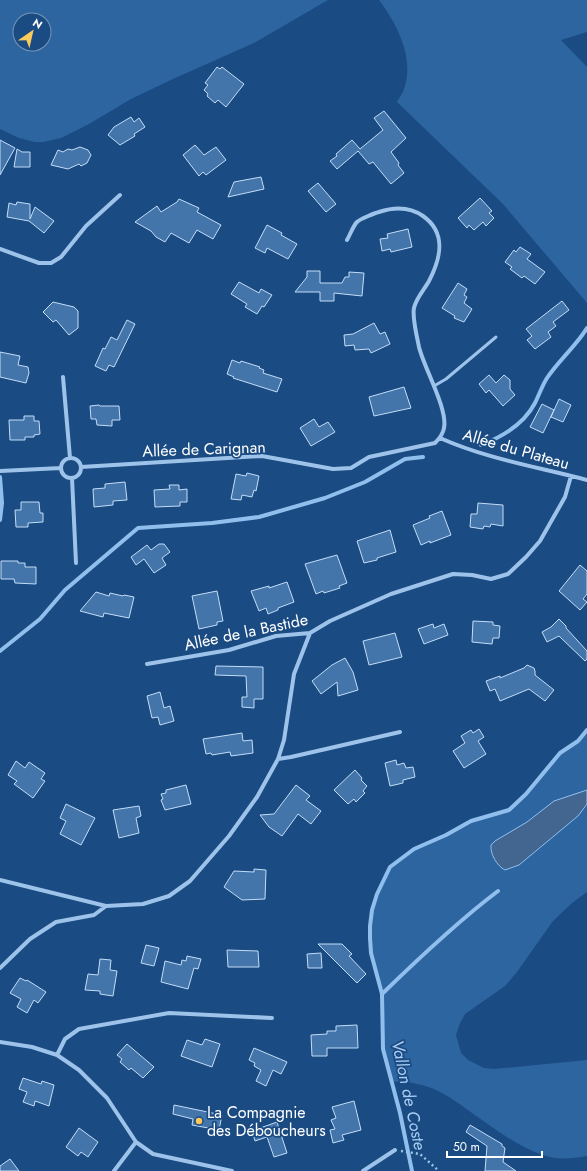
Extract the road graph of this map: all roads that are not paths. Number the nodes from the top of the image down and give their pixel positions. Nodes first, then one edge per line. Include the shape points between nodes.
1 (120, 195) dead end
2 (347, 240) dead end
3 (0, 249) edge
4 (496, 336) dead end
5 (64, 377) dead end
6 (434, 386) junction
7 (440, 438) junction
8 (70, 458) junction
9 (81, 467) junction
10 (61, 468) junction
11 (0, 471) edge
12 (571, 476) junction
13 (72, 478) junction
14 (587, 480) edge
15 (76, 563) dead end
16 (310, 632) junction
17 (147, 664) dead end
18 (400, 732) dead end
19 (278, 758) junction
20 (0, 880) edge
21 (106, 906) junction
22 (0, 968) edge
23 (272, 1018) dead end
24 (0, 1042) edge
25 (57, 1055) junction
26 (136, 1142) junction
27 (395, 1150) road end
28 (114, 1171) edge
29 (232, 1171) edge
30 (363, 1171) edge

1 - 3 street via 86,226 61,257 51,263 39,263
2 - 6 street via 357,221 379,212 405,208 430,221 436,229 440,239 439,253 434,270 414,308 422,360
4 - 6 lane via 446,379
5 - 8 street
6 - 7 street via 445,419
7 - 9 street, Allée de Carignan via 435,443 369,457 351,468 333,469 262,456
7 - 12 street, Allée du Plateau via 488,456
8 - 9 street
8 - 10 street via 62,462
9 - 13 street via 78,476
10 - 11 street
10 - 13 street via 65,477
12 - 14 street, Allée du Plateau
12 - 16 street, Allée de la Bastide via 565,497 540,541 508,574 491,579 453,574 391,594 330,620
13 - 15 street
16 - 17 street, Allée de la Bastide via 276,636 229,650
16 - 19 street via 294,674 284,740
18 - 19 street
19 - 21 street via 257,796 229,836 190,881 169,896 143,904
20 - 21 street
21 - 22 street via 94,915 56,922 30,939
23 - 25 street via 169,1013 79,1029 65,1039
24 - 25 street via 32,1047
25 - 26 street via 79,1070 107,1098
26 - 28 street
26 - 29 street via 153,1154
27 - 30 street

